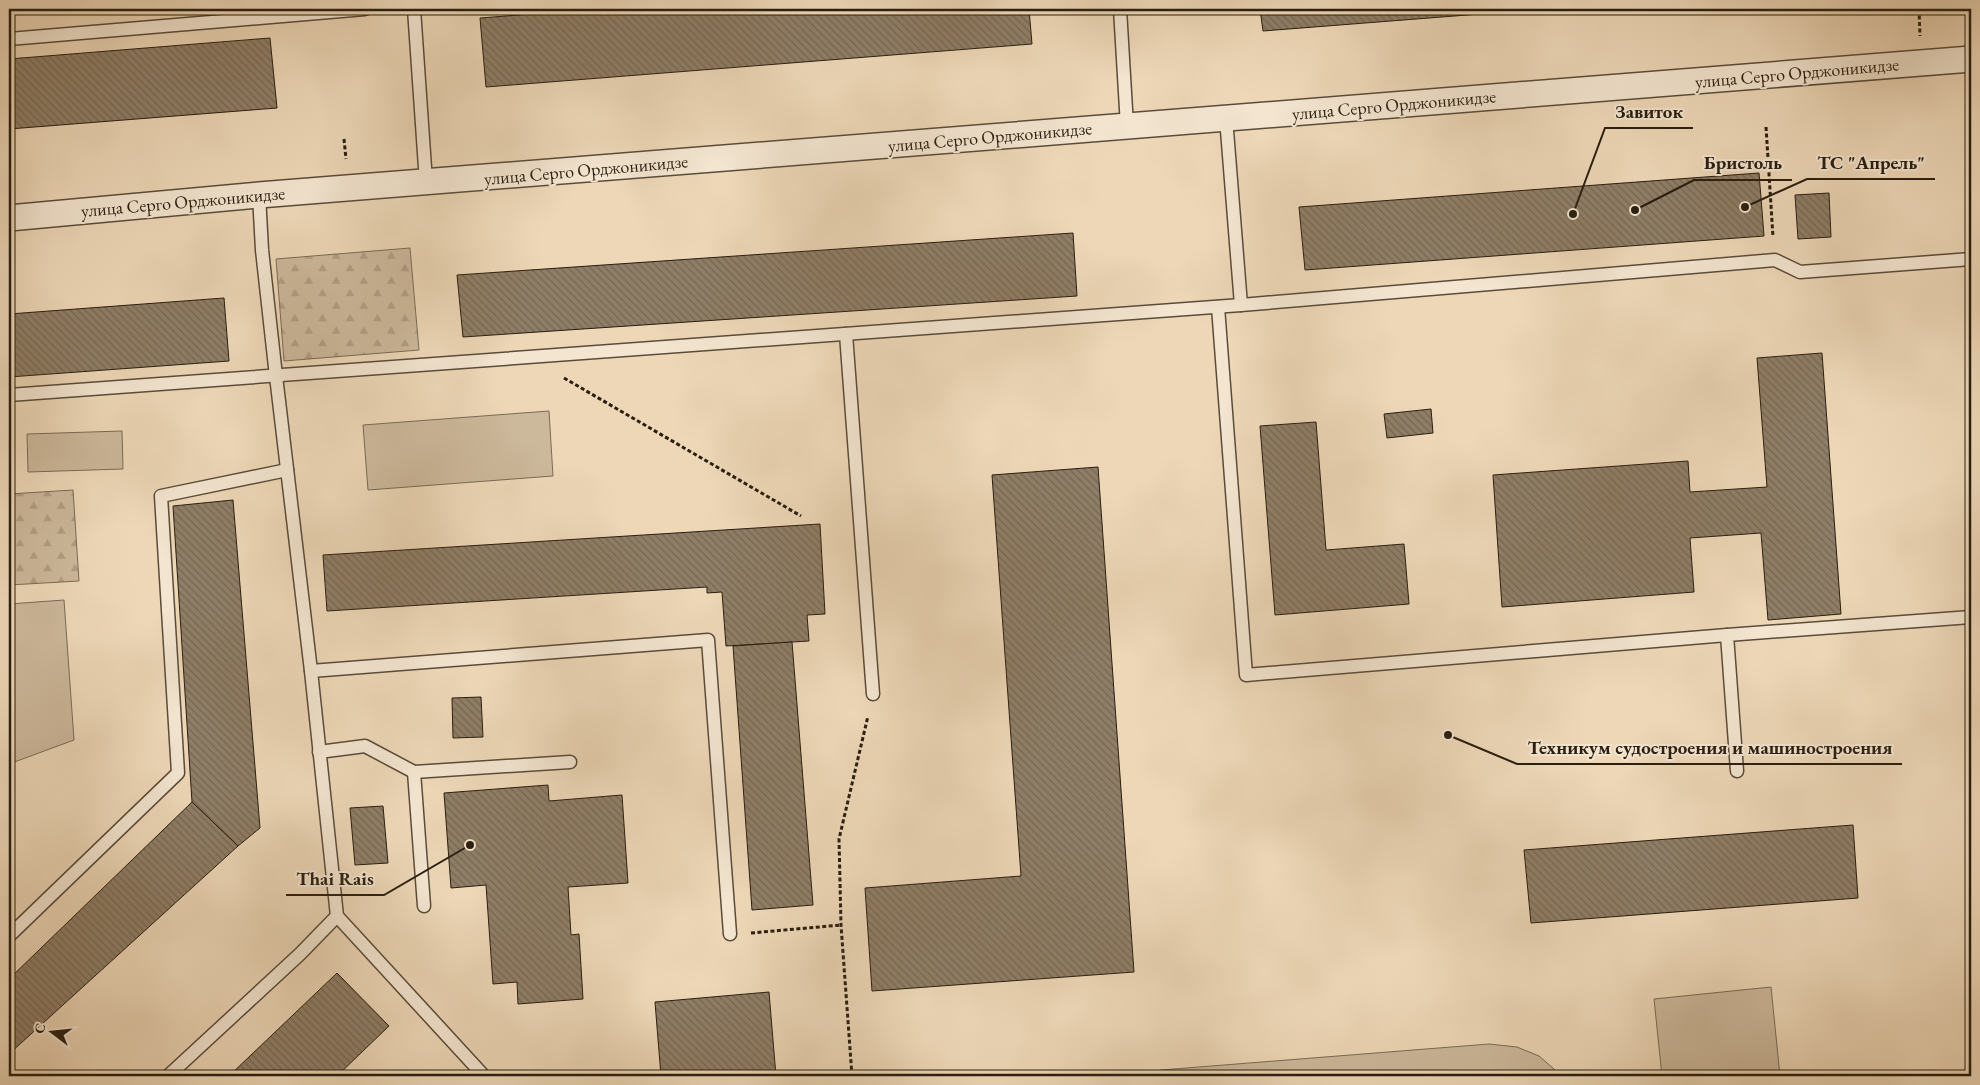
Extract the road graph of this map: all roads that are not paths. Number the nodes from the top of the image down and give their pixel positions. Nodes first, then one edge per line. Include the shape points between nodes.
1 (365, 9) edge
2 (414, 9) edge
3 (1120, 9) edge
4 (200, 15) edge
5 (9, 39) edge
6 (1971, 59) edge
7 (1226, 118) junction
8 (1127, 126) junction
9 (426, 182) junction
10 (259, 195) junction
11 (9, 218) edge
12 (1971, 259) edge
13 (1241, 305) junction
14 (1218, 307) junction
15 (846, 334) junction
16 (276, 376) junction
17 (9, 395) edge
18 (287, 470) junction
19 (1971, 617) edge
20 (1727, 635) junction
21 (311, 671) junction
22 (873, 694) road end
23 (319, 752) junction
24 (570, 762) dead end
25 (1737, 771) dead end
26 (414, 772) junction
27 (424, 906) dead end
28 (337, 916) junction
29 (730, 934) road end
30 (9, 936) edge
31 (168, 1076) edge
32 (484, 1076) edge

1 - 4 lane
2 - 9 lane
3 - 8 lane
4 - 5 lane
6 - 7 street, улица Серго Орджоникидзе
7 - 8 street, улица Серго Орджоникидзе
7 - 13 lane
8 - 9 street, улица Серго Орджоникидзе
9 - 10 street, улица Серго Орджоникидзе
10 - 11 street, улица Серго Орджоникидзе
10 - 16 lane
12 - 13 lane via 1800,272 1775,260
13 - 14 lane
14 - 15 lane
14 - 20 lane via 1246,675
15 - 16 lane
15 - 22 lane
16 - 17 lane
16 - 18 lane
18 - 21 lane
18 - 30 lane via 161,496 178,773
19 - 20 lane
20 - 25 lane
21 - 23 lane
21 - 29 lane via 708,640
23 - 26 lane via 365,746
23 - 28 lane
24 - 26 lane
26 - 27 lane
28 - 31 lane
28 - 32 lane

